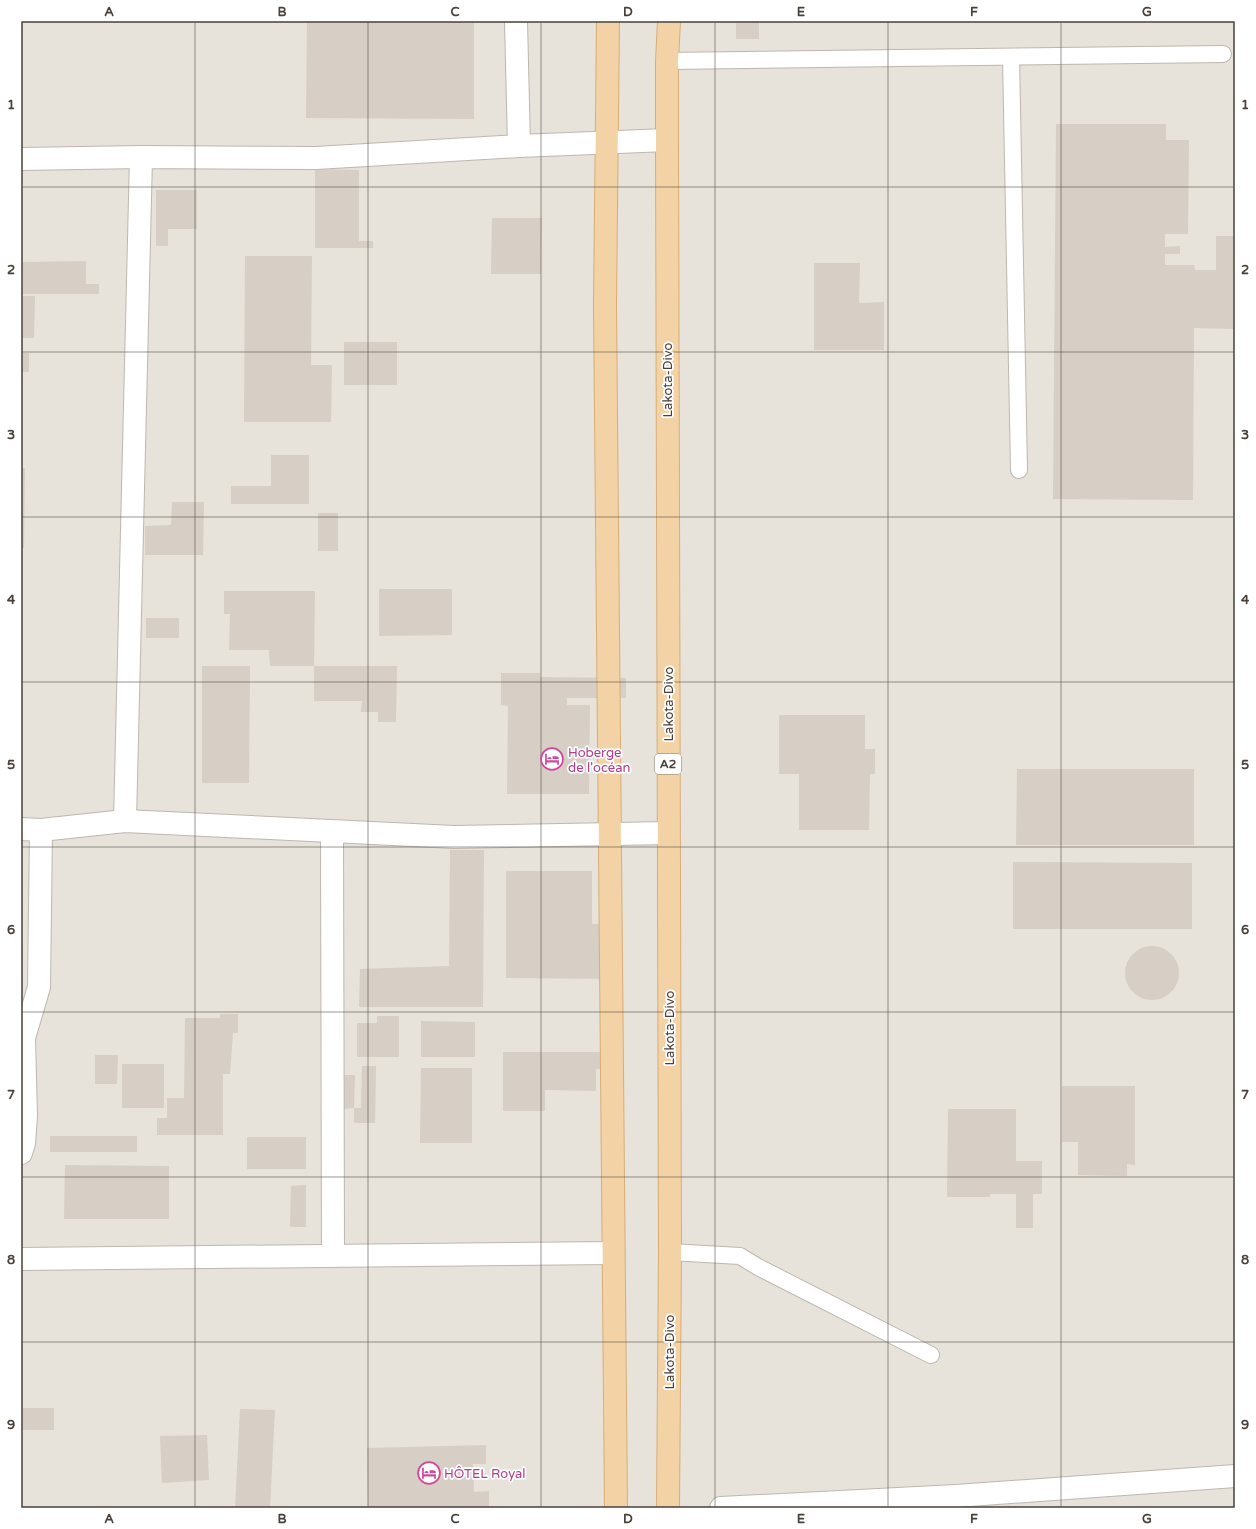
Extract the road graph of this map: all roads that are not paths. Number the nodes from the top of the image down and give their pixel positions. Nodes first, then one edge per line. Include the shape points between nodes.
1 (516, 21) edge
2 (608, 21) edge
3 (669, 21) edge
4 (1223, 54) dead end
5 (1011, 56) junction
6 (667, 61) junction
7 (667, 140) junction
8 (607, 143) junction
9 (519, 146) junction
10 (141, 157) junction
11 (21, 159) edge
12 (1019, 470) dead end
13 (125, 821) junction
14 (31, 830) edge
15 (332, 832) junction
16 (668, 833) junction
17 (609, 834) junction
18 (21, 1153) edge
19 (670, 1252) junction
20 (613, 1253) junction
21 (334, 1256) junction
22 (21, 1259) edge
23 (931, 1354) dead end
24 (1235, 1476) edge
25 (616, 1508) edge
26 (668, 1508) edge
27 (721, 1508) edge

1 - 9 street
2 - 8 main road
3 - 6 main road, Lakota-Divo / A2
4 - 5 lane
5 - 6 lane
5 - 12 lane
6 - 7 main road, Lakota-Divo / A2
7 - 8 street
7 - 16 main road, Lakota-Divo / A2
8 - 9 street
8 - 17 main road via 605,304
9 - 10 street via 316,158
10 - 11 street
10 - 13 street
13 - 14 street
13 - 15 street
14 - 18 street via 39,987 24,1038 26,1116
15 - 17 street via 454,837
15 - 21 street
16 - 17 street
16 - 19 main road, Lakota-Divo / A2
17 - 20 main road
19 - 23 lane via 740,1256
19 - 26 main road, Lakota-Divo / A2
20 - 21 street
20 - 25 main road
21 - 22 street
24 - 27 street via 956,1496

